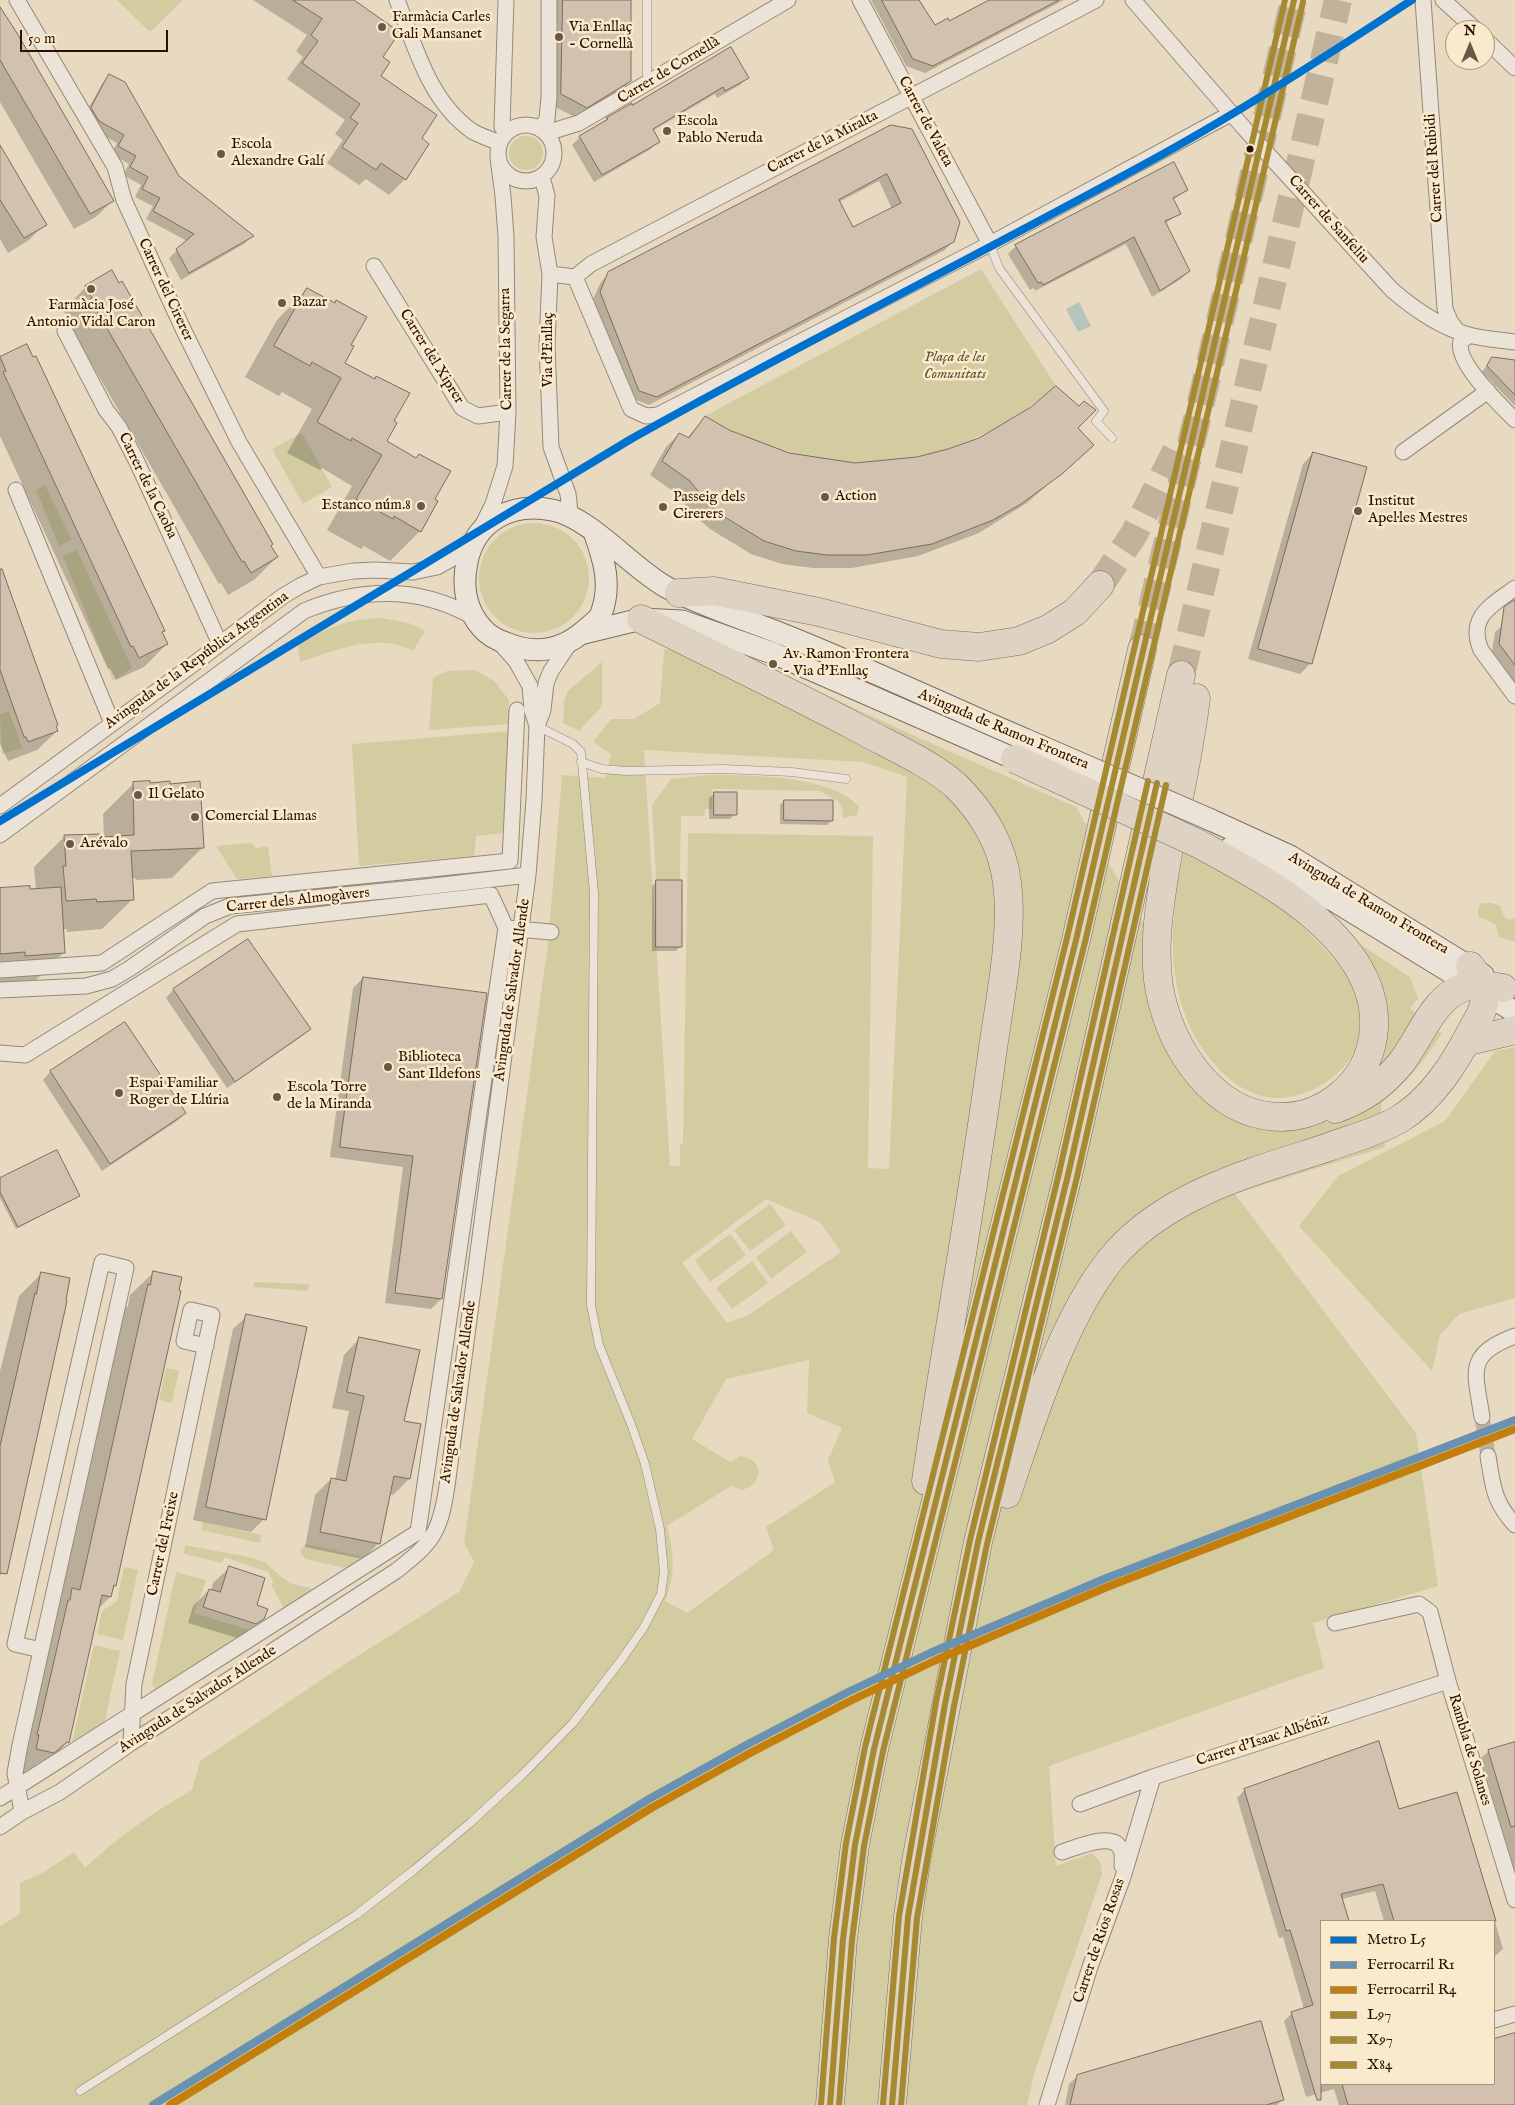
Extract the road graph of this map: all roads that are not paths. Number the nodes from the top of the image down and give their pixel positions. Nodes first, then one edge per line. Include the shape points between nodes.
1 (17, 0) edge
2 (397, 0) edge
3 (506, 0) edge
4 (549, 0) edge
5 (647, 0) edge
6 (788, 0) edge
7 (860, 0) edge
8 (1096, 0) edge
9 (1133, 0) edge
10 (1423, 0) edge
11 (1443, 0) edge
12 (1465, 20) edge
13 (1495, 49) edge
14 (1515, 68) edge
15 (647, 84) junction
16 (912, 96) junction
17 (1232, 114) junction
18 (543, 131) junction
19 (502, 144) junction
20 (542, 177) junction
21 (990, 244) junction
22 (374, 266) dead end
23 (550, 274) junction
24 (575, 277) junction
25 (65, 332) dead end
26 (1464, 334) junction
27 (1515, 342) edge
28 (1488, 391) junction
29 (508, 412) junction
30 (1515, 420) edge
31 (1112, 438) dead end
32 (1403, 452) dead end
33 (16, 490) dead end
34 (576, 519) junction
35 (594, 532) junction
36 (473, 542) junction
37 (319, 578) junction
38 (1100, 585) tunnel mouth
39 (1515, 588) edge
40 (679, 594) junction
41 (475, 618) junction
42 (641, 619) junction
43 (576, 637) junction
44 (496, 639) junction
45 (220, 644) junction
46 (1142, 649) tunnel mouth
47 (1181, 675) tunnel mouth
48 (1515, 696) edge
49 (1196, 698) tunnel mouth
50 (517, 710) dead end
51 (112, 723) junction
52 (536, 726) junction
53 (1022, 750) junction
54 (581, 762) junction
55 (846, 779) dead end
56 (7, 797) edge
57 (0, 806) edge
58 (1203, 833) junction
59 (0, 835) edge
60 (528, 875) junction
61 (513, 929) junction
62 (550, 932) dead end
63 (0, 970) edge
64 (1487, 985) edge
65 (0, 990) edge
66 (1515, 1012) edge
67 (1515, 1030) edge
68 (1465, 1042) junction
69 (0, 1053) edge
70 (1286, 1117) junction
71 (1515, 1336) edge
72 (206, 1346) dead end
73 (1482, 1417) tunnel mouth
74 (1488, 1456) tunnel mouth
75 (1515, 1525) edge
76 (985, 1539) junction
77 (916, 1569) junction
78 (1335, 1623) dead end
79 (41, 1650) junction
80 (1448, 1681) junction
81 (133, 1713) junction
82 (131, 1743) junction
83 (1153, 1777) junction
84 (17, 1787) junction
85 (0, 1798) edge
86 (1080, 1804) dead end
87 (22, 1812) junction
88 (0, 1827) edge
89 (1062, 1852) dead end
90 (1123, 1877) junction
91 (1515, 1900) edge
92 (1515, 2014) edge
93 (1495, 2020) edge
94 (80, 2091) dead end
95 (830, 2105) edge
96 (892, 2105) edge
97 (1047, 2105) edge

1 - 37 street, Carrer del Cirerer via 115,167 124,200 183,330 239,442
2 - 19 street via 440,100 472,131
3 - 19 street
4 - 18 street via 549,97
5 - 15 lane
6 - 15 street, Carrer de Cornellà
7 - 16 street, Carrer de Valeta
8 - 16 street, Carrer de la Miralta
9 - 17 street, Carrer de Sanfeliu
10 - 26 street, Carrer del Rubidi via 1445,309 1450,321
11 - 12 street
13 - 14 street
15 - 18 street, Carrer de Cornellà via 579,123
16 - 21 street, Carrer de Valeta
16 - 24 street, Carrer de la Miralta via 591,264
17 - 21 street
17 - 26 street, Carrer de Sanfeliu via 1392,290 1412,307
18 - 19 street via 529,125 518,126
18 - 20 street via 554,148 554,156
19 - 20 street via 501,166 507,174 515,179 533,181
19 - 29 street, Carrer de la Segarra
20 - 23 street, Via d'Enllaç via 547,196 544,238
21 - 24 street via 658,415 646,416 631,409
21 - 31 lane via 999,268 1104,411 1096,420
22 - 29 street, Carrer del Xiprer via 462,408 478,416
23 - 24 street
23 - 34 street, Via d'Enllaç via 547,346 551,447 568,494 570,512
25 - 45 street, Carrer de la Caoba via 137,462
26 - 27 street, Carrer de Sanfeliu
26 - 28 street via 1460,353
28 - 30 street
28 - 32 street
29 - 36 street, Carrer de la Segarra via 505,466 493,504
33 - 51 street
34 - 35 street
34 - 36 street via 553,510 521,508 494,519
35 - 40 street, Avinguda de Ramon Frontera via 648,576
35 - 43 street via 607,581 600,617
36 - 37 street, Avinguda de la República Argentina via 438,567 413,572 353,571
36 - 41 street via 464,574 465,594
37 - 45 street, Avinguda de la República Argentina via 283,596
38 - 40 highway via 1075,612 1048,629 1019,641 979,647 941,644 819,612 714,590
39 - 48 street via 1484,611 1476,628 1481,650
40 - 53 street, Avinguda de Ramon Frontera via 782,634
41 - 44 street via 483,630
41 - 59 street, Avinguda de la República Argentina via 436,600 384,592 357,594 304,611
42 - 43 street, Avinguda de Ramon Frontera
42 - 53 street, Avinguda de Ramon Frontera via 682,621
42 - 77 highway via 931,768 954,784 978,811 996,840 1005,868 1008,912 1001,984
43 - 44 street via 542,651 519,649
43 - 52 street, Avinguda de Salvador Allende via 549,677 543,710
44 - 52 street, Avinguda de Salvador Allende via 516,661 530,686
45 - 51 street, Avinguda de la República Argentina
46 - 77 highway via 1076,940
47 - 76 highway
49 - 70 highway via 1160,904 1156,959 1160,988 1177,1042 1208,1086 1241,1109
50 - 63 street via 510,861 212,891 102,963
51 - 56 street, Avinguda de la República Argentina
52 - 54 lane via 573,744 581,752
52 - 60 street, Avinguda de Salvador Allende
53 - 58 highway, bridge
54 - 55 lane via 602,769 626,771 723,769 792,772
54 - 94 lane via 594,893 591,1305 599,1345 631,1424 656,1507 664,1552 661,1594 622,1660 573,1723 470,1823 356,1915
56 - 57 street, Avinguda de la República Argentina
58 - 64 street, Avinguda de Ramon Frontera
58 - 70 highway via 1239,865 1278,890 1329,932 1350,954 1369,990 1374,1026 1372,1046 1365,1065 1346,1090 1331,1103
60 - 61 street, Avinguda de Salvador Allende
60 - 65 street, Carrer dels Almogàvers via 230,906 205,916 112,979 86,986
61 - 62 street
61 - 69 street via 491,895 237,924 26,1054
61 - 81 street via 418,1532
61 - 82 street, Avinguda de Salvador Allende via 447,1486 440,1522 425,1546 396,1571
64 - 66 street, Avinguda de Ramon Frontera
64 - 68 highway via 1484,1007
64 - 70 highway via 1458,991 1440,1005 1402,1062 1380,1086 1364,1097 1332,1111
67 - 68 highway
68 - 76 highway via 1436,1086 1414,1109 1399,1119 1374,1132 1211,1188 1144,1227 1118,1252 1084,1300 1066,1337
71 - 73 street via 1487,1349 1478,1362 1475,1376
72 - 81 street, Carrer del Freixe via 137,1668
74 - 75 street via 1498,1502
76 - 96 highway via 961,1628 916,1862 908,1917
77 - 95 highway via 859,1826 843,1940
78 - 80 street, Rambla de Solanes via 1419,1604 1430,1612
79 - 79 street via 15,1644 102,1262 126,1268
79 - 84 street via 15,1773
80 - 83 street, Carrer d'Isaac Albéniz
80 - 91 street, Rambla de Solanes
81 - 82 street, Carrer del Freixe
81 - 84 street
82 - 87 street, Avinguda de Salvador Allende via 60,1792
83 - 86 street, Carrer d'Isaac Albéniz
83 - 90 street, Carrer de Rios Rosas
84 - 85 street
84 - 87 street
87 - 88 street, Avinguda de Salvador Allende
89 - 90 street via 1096,1841 1116,1842 1121,1849
90 - 97 street, Carrer de Rios Rosas via 1090,1967
92 - 93 street

